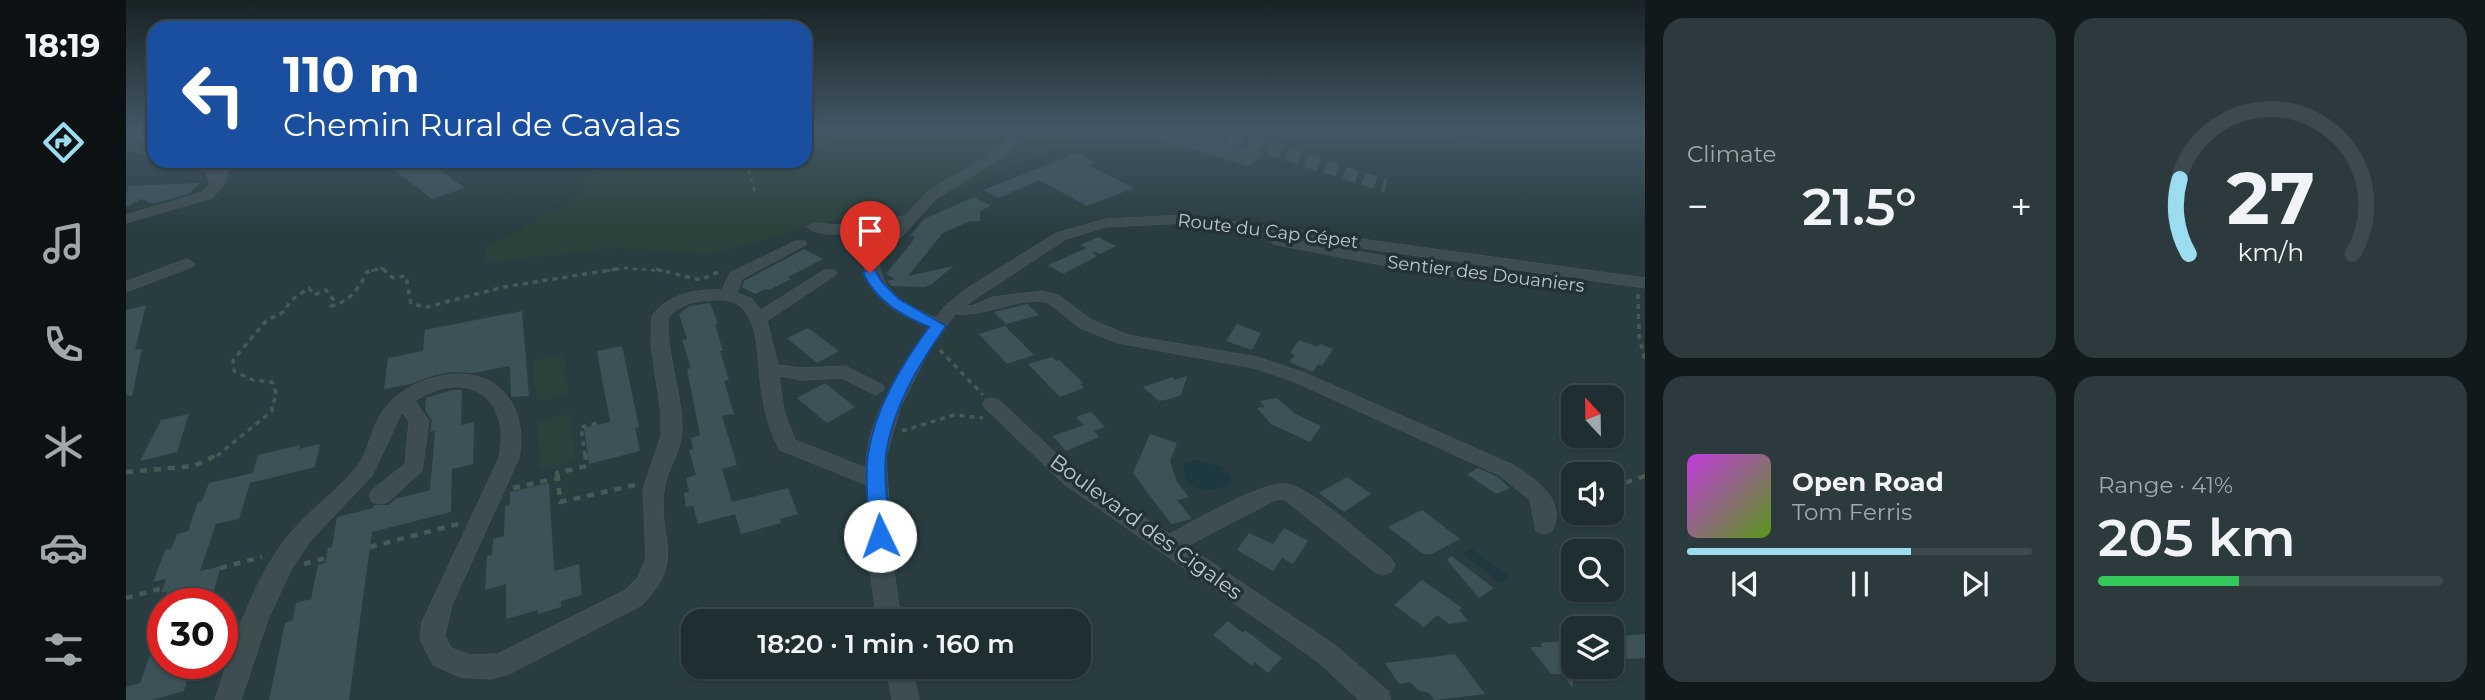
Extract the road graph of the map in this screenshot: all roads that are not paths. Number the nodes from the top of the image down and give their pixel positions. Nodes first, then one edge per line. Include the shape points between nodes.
1 (984, 163) edge
2 (205, 168) edge
3 (223, 168) edge
4 (217, 185) junction
5 (126, 219) edge
6 (1186, 219) junction
7 (906, 220) junction
8 (814, 227) dead end
9 (800, 244) dead end
10 (187, 264) dead end
11 (829, 273) dead end
12 (1552, 282) dead end
13 (126, 287) edge
14 (1641, 288) edge
15 (728, 296) junction
16 (951, 309) junction
17 (757, 320) junction
18 (934, 332) junction
19 (767, 369) junction
20 (876, 389) dead end
21 (404, 400) junction
22 (999, 412) road end
23 (877, 481) junction
24 (380, 496) dead end
25 (1544, 525) dead end
26 (1168, 545) junction
27 (1384, 565) dead end
28 (887, 609) edge
29 (902, 679) edge
30 (228, 700) edge
31 (906, 700) edge
32 (1378, 700) edge

1 - 7 street via 932,195
2 - 4 street via 212,170
3 - 4 street
4 - 5 street via 207,195
6 - 12 street, Sentier des Douaniers via 1205,227 1381,262
6 - 14 street, Route du Cap Cépet via 1375,237
6 - 16 street, Route du Cap Cépet via 1105,222 1061,236
7 - 8 street via 840,231
7 - 18 street via 871,260 870,273 894,302
9 - 15 street via 735,276
10 - 13 street
11 - 17 street
15 - 17 street via 748,304
15 - 21 street via 681,300 660,316 672,428 654,501 657,568 633,598 515,660 484,668 450,661 432,640 440,605 512,447 505,409 482,383 462,380 426,388
16 - 18 street, Route du Cap Cépet
16 - 25 street via 974,311 993,302 1042,296 1052,298 1086,324 1124,339 1257,363 1299,377 1506,470 1534,488 1545,507
17 - 19 street
18 - 23 street, Route du Cap Cépet via 891,406 876,457
19 - 20 street via 845,372
19 - 23 street via 778,425 787,445
21 - 24 street via 419,421 415,464
21 - 30 street via 391,413 364,471 292,549 275,576
22 - 26 street, Boulevard des Cigales via 1071,480
23 - 28 street, Route du Cap Cépet
26 - 27 street via 1271,493 1285,491
26 - 32 street, Boulevard des Cigales via 1326,653
29 - 31 street

